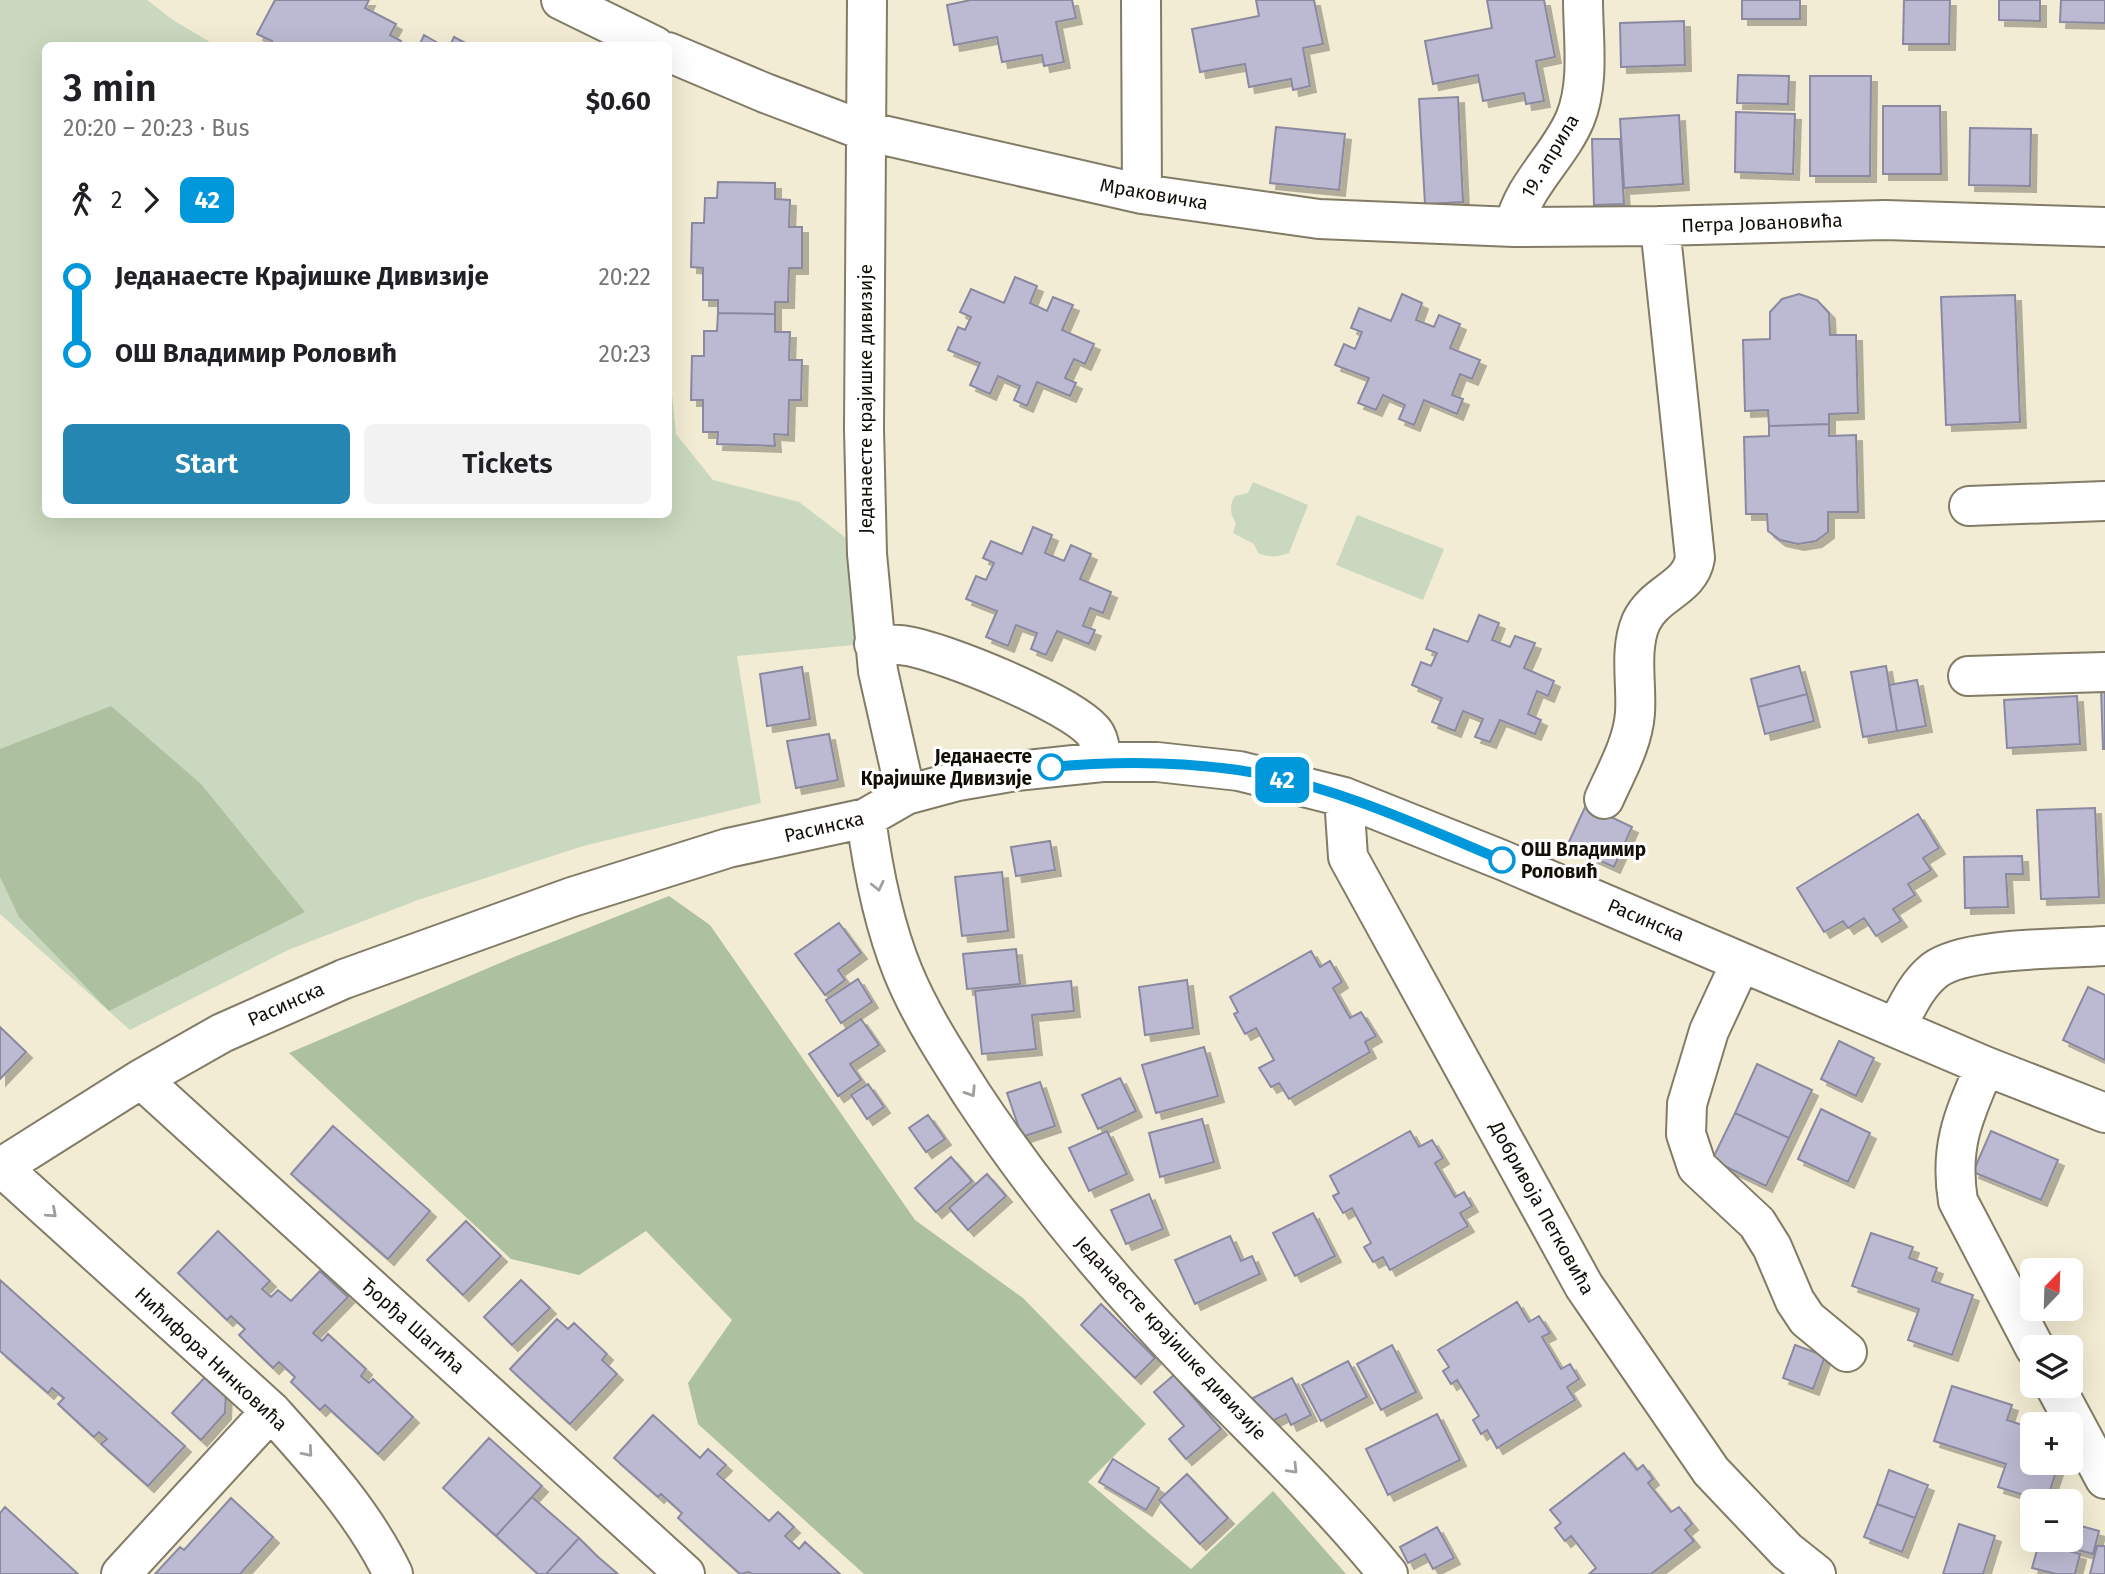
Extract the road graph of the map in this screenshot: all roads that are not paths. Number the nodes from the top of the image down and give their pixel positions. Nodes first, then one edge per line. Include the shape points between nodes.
1 (561, 0) edge
2 (867, 0) edge
3 (1142, 0) edge
4 (1583, 0) edge
5 (647, 42) edge
6 (672, 54) edge
7 (865, 131) junction
8 (1142, 194) junction
9 (1660, 226) junction
10 (1514, 227) junction
11 (2105, 227) edge
12 (2105, 500) edge
13 (1969, 506) dead end
14 (874, 644) junction
15 (2105, 672) edge
16 (1968, 676) dead end
17 (1102, 762) junction
18 (906, 795) junction
19 (1344, 797) junction
20 (1604, 799) dead end
21 (866, 818) junction
22 (2105, 946) edge
23 (1741, 962) junction
24 (1896, 1028) junction
25 (1985, 1066) junction
26 (141, 1079) junction
27 (2105, 1113) edge
28 (1, 1167) edge
29 (2028, 1335) edge
30 (1847, 1352) dead end
31 (2061, 1398) edge
32 (271, 1411) junction
33 (2105, 1479) edge
34 (121, 1574) edge
35 (393, 1574) edge
36 (685, 1574) edge
37 (1388, 1574) edge
38 (1816, 1574) edge

1 - 5 street
2 - 7 street, Једанаесте крајишке дивизије
3 - 8 street
4 - 10 street, 19. априла via 1580,106 1565,138 1517,211
6 - 7 street, Мраковичка
7 - 8 street, Мраковичка
7 - 14 street, Једанаесте крајишке дивизије via 866,554
8 - 10 street, Мраковичка via 1319,219
9 - 10 street, Мраковичка
9 - 11 street, Петра Јовановића via 1885,220
9 - 20 street, Петра Јовановића via 1695,558 1685,580 1660,597 1640,625 1632,734
12 - 13 street
14 - 17 street via 906,646 943,656 1053,704 1092,730
14 - 18 street, Једанаесте крајишке дивизије
15 - 16 street
17 - 18 street, Расинска via 958,780
17 - 19 street, Расинска via 1157,762 1239,771
18 - 21 street, Расинска
19 - 23 street, Расинска
19 - 38 street, Добривоја Петковића via 1348,858 1584,1286 1711,1471 1779,1543
21 - 26 street, Расинска via 729,848 572,897 357,975 222,1033
21 -> 37 street, Једанаесте крајишке дивизије via 885,917 904,973 944,1051 991,1123 1106,1274
22 - 24 street via 1976,954 1953,960 1918,986
23 - 24 street, Расинска
23 - 30 street via 1709,1031 1687,1104 1686,1134 1697,1167 1757,1223 1807,1319
24 - 25 street, Расинска
25 - 27 street, Расинска
25 - 29 street via 1955,1145 1958,1201
26 - 28 street, Расинска
26 - 36 street, Ђорђа Шагића
28 -> 32 street, Нићифора Нинковића
31 - 33 street
32 - 34 street
32 -> 35 street, Нићифора Нинковића via 349,1503

